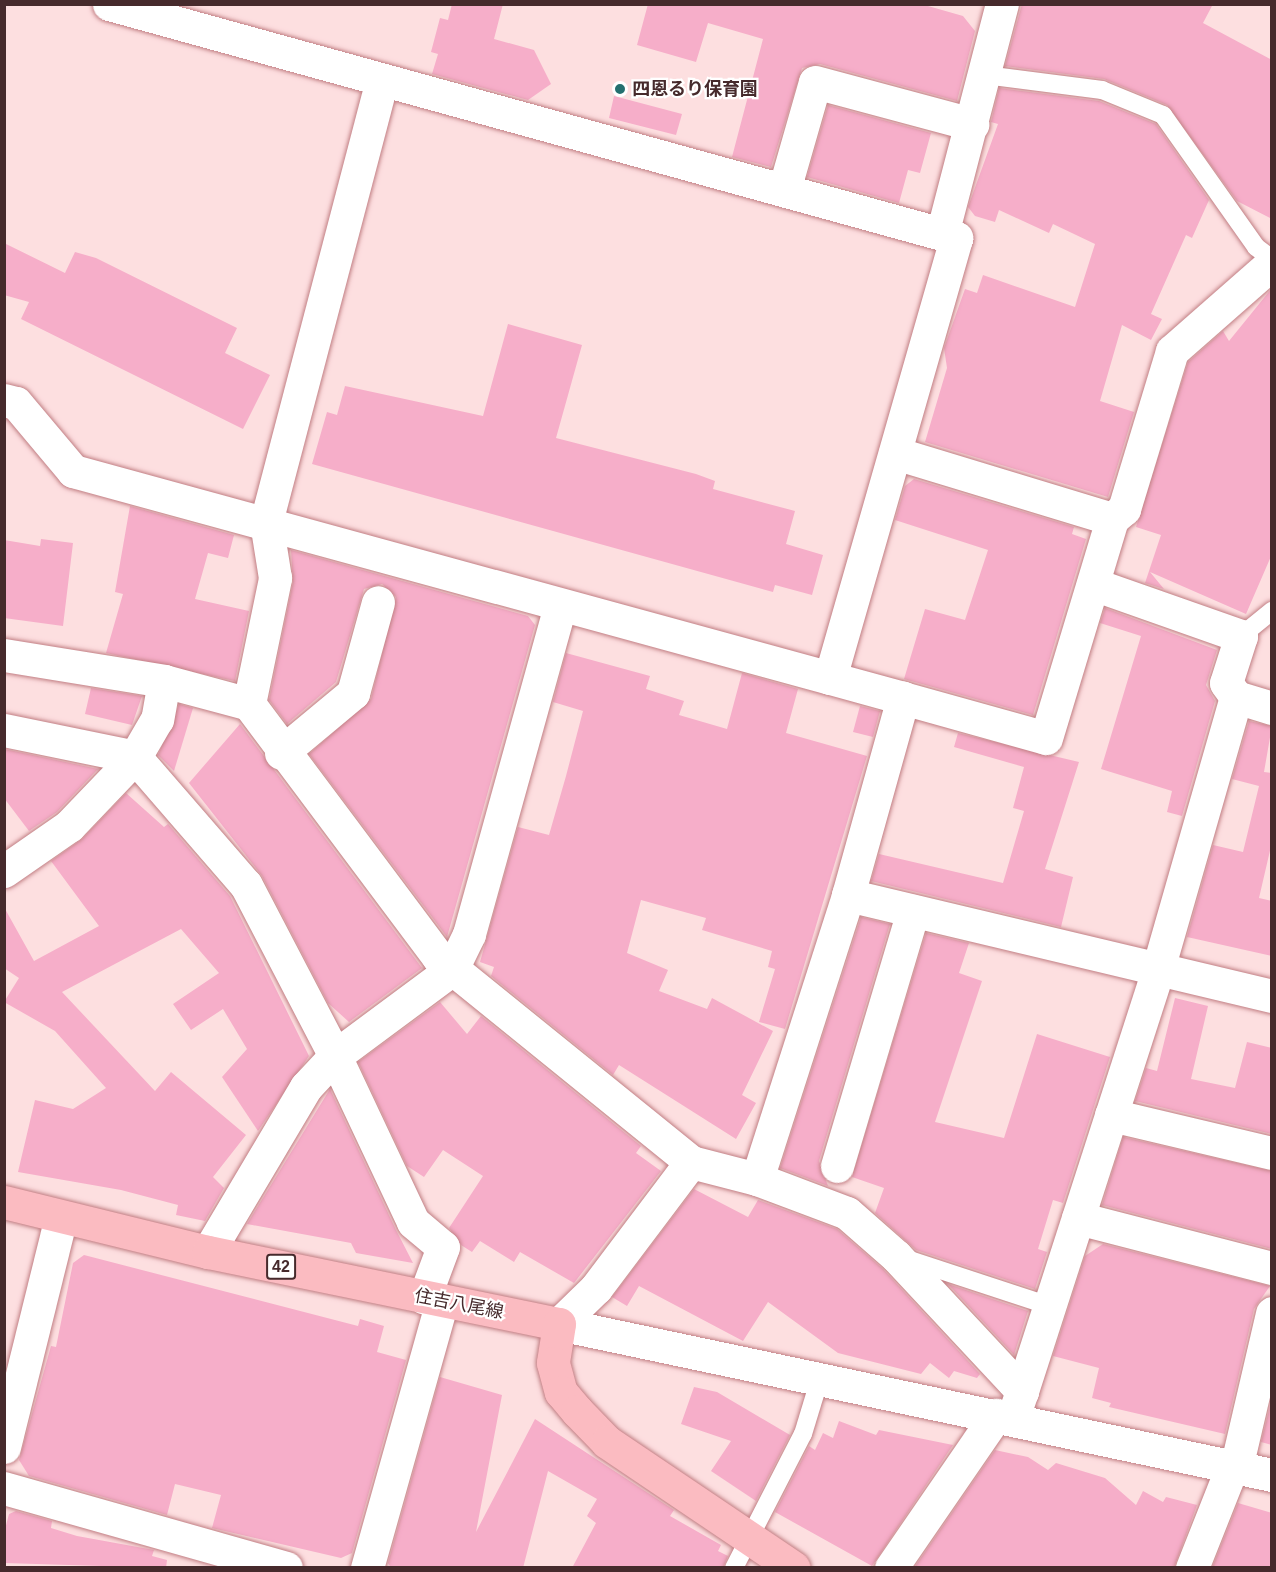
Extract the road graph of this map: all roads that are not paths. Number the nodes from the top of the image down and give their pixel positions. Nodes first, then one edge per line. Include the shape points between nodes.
1 (109, 4) edge
2 (994, 6) edge
3 (985, 75) junction
4 (382, 80) junction
5 (972, 124) junction
6 (784, 190) junction
7 (949, 236) junction
8 (1272, 261) edge
9 (4, 400) edge
10 (895, 453) junction
11 (1112, 519) junction
12 (266, 522) junction
13 (1093, 584) junction
14 (378, 602) dead end
15 (560, 606) junction
16 (1272, 611) edge
17 (1241, 636) junction
18 (4, 655) edge
19 (830, 678) junction
20 (164, 681) junction
21 (903, 698) junction
22 (1236, 698) junction
23 (249, 704) junction
24 (1272, 708) edge
25 (4, 730) edge
26 (281, 753) junction
27 (135, 757) junction
28 (4, 872) edge
29 (848, 896) junction
30 (913, 911) junction
31 (452, 969) junction
32 (1158, 969) junction
33 (1272, 996) edge
34 (335, 1056) junction
35 (1111, 1114) junction
36 (1272, 1153) edge
37 (691, 1162) junction
38 (837, 1166) dead end
39 (757, 1179) junction
40 (4, 1202) edge
41 (61, 1218) junction
42 (1078, 1218) junction
43 (208, 1252) junction
44 (896, 1256) junction
45 (1272, 1268) edge
46 (433, 1299) junction
47 (1050, 1306) junction
48 (1272, 1313) edge
49 (559, 1324) junction
50 (15, 1360) edge
51 (820, 1378) junction
52 (1010, 1408) junction
53 (4, 1447) edge
54 (1234, 1468) junction
55 (1272, 1475) edge
56 (4, 1488) edge
57 (749, 1536) junction
58 (286, 1568) edge
59 (367, 1568) edge
60 (734, 1568) edge
61 (794, 1568) edge
62 (891, 1568) edge
63 (1192, 1568) edge

1 - 4 street
2 - 3 street
3 - 5 street
3 - 8 lane via 1102,90 1163,115 1256,247
4 - 6 street
4 - 12 street
5 - 6 street via 815,82
5 - 7 street
6 - 7 street
7 - 10 street
8 - 11 street via 1172,351 1124,510
9 - 12 street via 16,403 73,471
10 - 11 street
10 - 19 street
11 - 13 street
12 - 15 street
12 - 23 street via 275,578
13 - 17 street
13 - 21 street via 1046,738
14 - 26 street via 353,693
15 - 19 street
15 - 31 street via 469,934
16 - 17 lane
17 - 22 street via 1226,682
18 - 20 street
19 - 21 street
20 - 23 street
20 - 27 street via 157,719
21 - 29 street
22 - 24 street
22 - 32 street
23 - 26 street
25 - 27 street
26 - 31 street
27 - 28 street via 69,826
27 - 34 street via 246,885
29 - 30 street
29 - 39 street
30 - 32 street
30 - 38 street
31 - 34 street
31 - 37 street
32 - 33 street
32 - 35 street
34 - 43 street via 306,1087
34 - 46 street via 413,1222 443,1247
35 - 36 street
35 - 42 street
37 - 39 street
37 - 49 street via 596,1288
39 - 44 street via 847,1213
40 - 41 main road, 住吉八尾線 / 42
41 - 43 main road, 住吉八尾線 / 42
41 - 50 street
42 - 45 street
42 - 47 street
43 - 46 main road, 住吉八尾線 / 42
44 - 47 lane
44 - 52 street
46 - 49 main road, 住吉八尾線 / 42
46 - 59 street
47 - 52 street
48 - 54 street
49 - 51 street
49 - 57 main road via 553,1363 561,1392 577,1411 607,1442
50 - 53 street
51 - 52 street
51 - 57 lane via 803,1434
52 - 54 street
52 - 62 street
54 - 55 street
54 - 63 street
56 - 58 street
57 - 60 lane
57 - 61 main road

